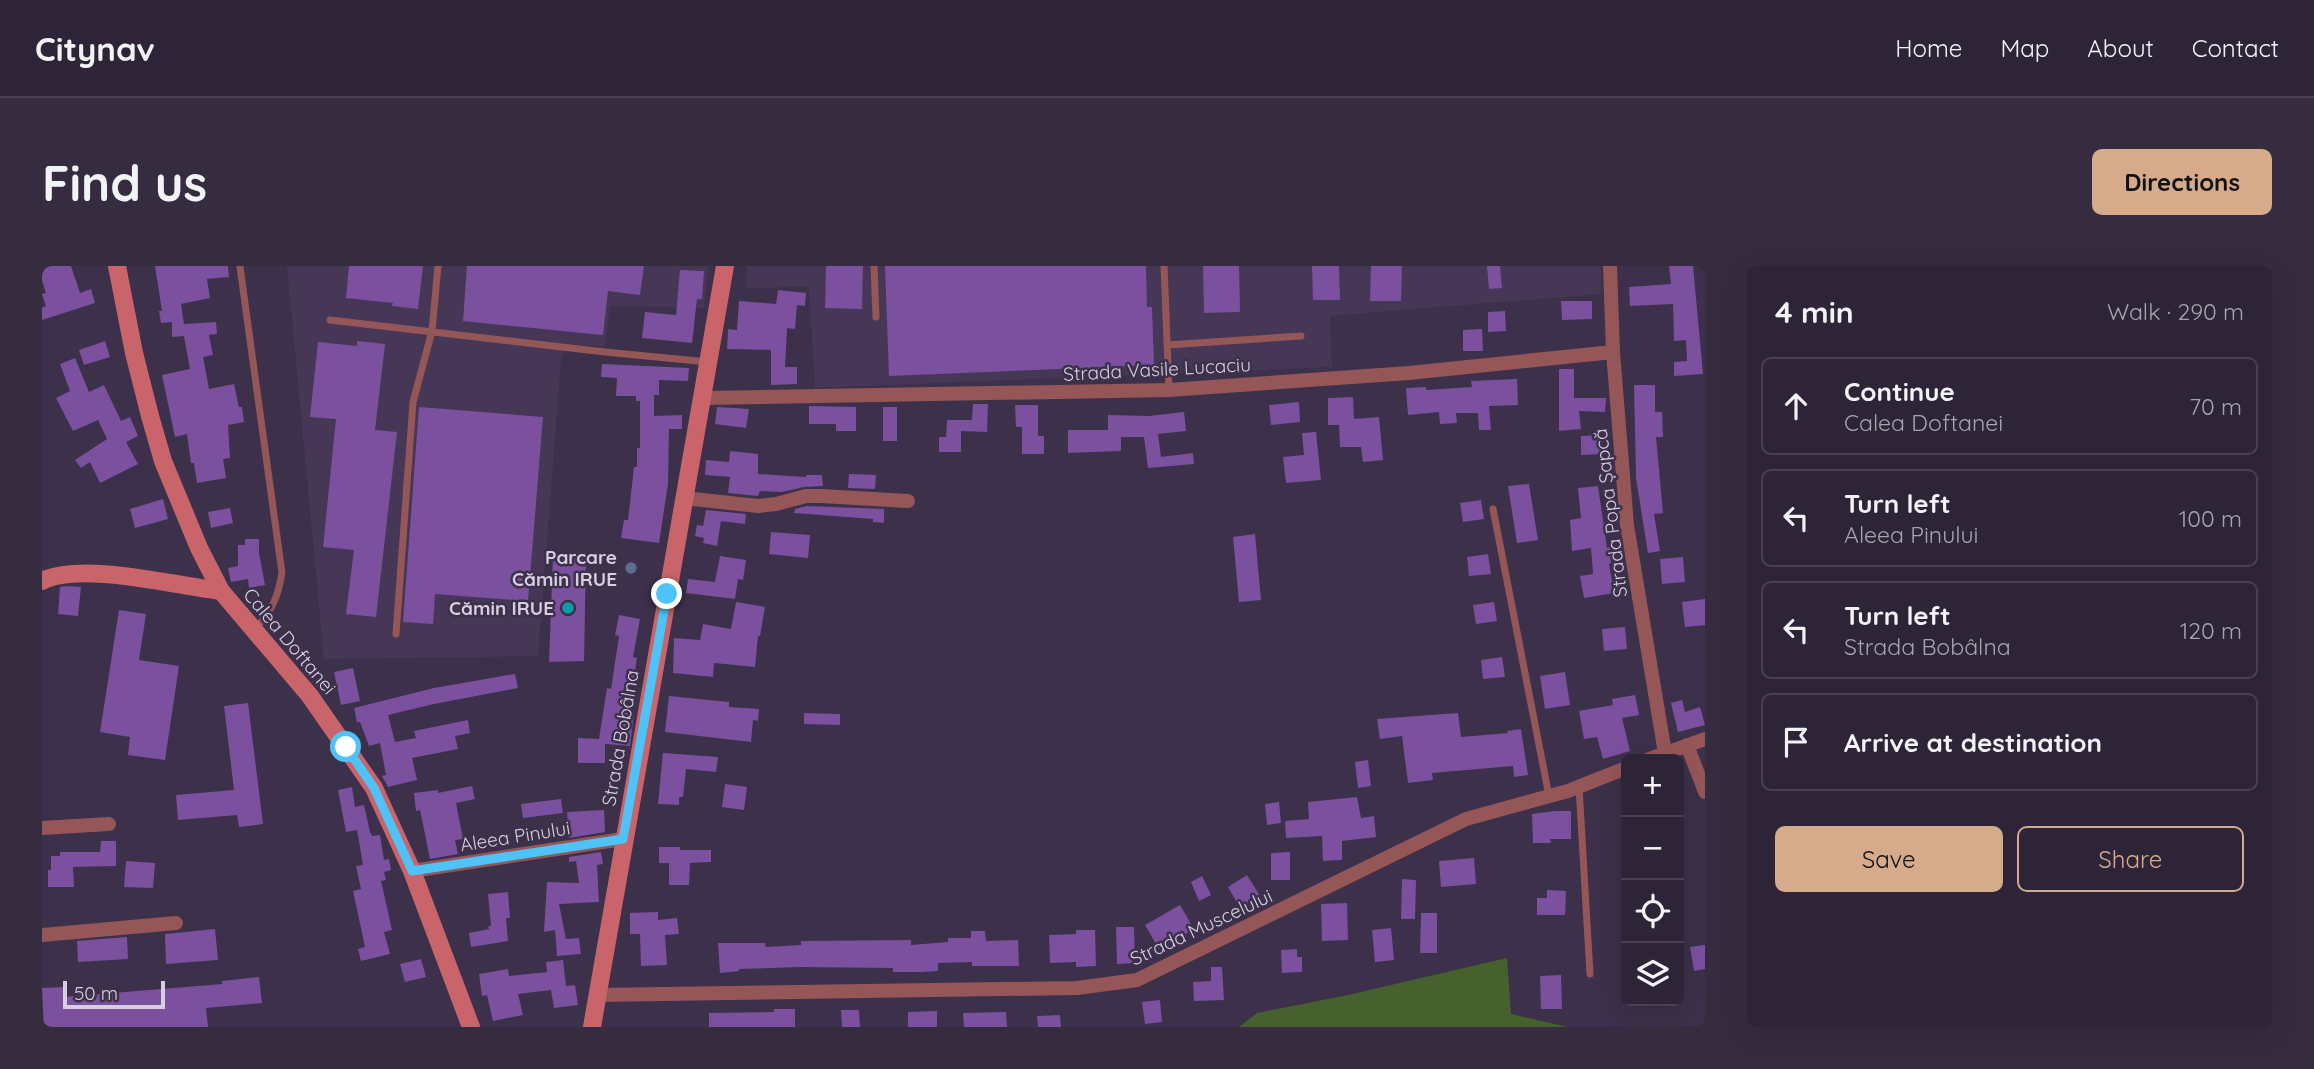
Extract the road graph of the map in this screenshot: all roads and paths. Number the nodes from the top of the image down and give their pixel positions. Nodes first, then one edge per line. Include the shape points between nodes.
1 (117, 266) edge
2 (438, 266) edge
3 (725, 266) edge
4 (874, 266) edge
5 (1164, 266) edge
6 (1610, 266) edge
7 (240, 267) edge
8 (876, 317) dead end
9 (330, 320) dead end
10 (432, 331) junction
11 (1301, 336) dead end
12 (1167, 345) junction
13 (1613, 352) junction
14 (709, 362) junction
15 (1169, 390) junction
16 (703, 398) junction
17 (684, 498) junction
18 (908, 501) dead end
19 (1493, 509) dead end
20 (42, 581) edge
21 (221, 591) junction
22 (254, 630) junction
23 (396, 634) dead end
24 (1705, 739) edge
25 (1687, 745) junction
26 (1665, 753) joint
27 (1621, 770) edge
28 (1579, 787) junction
29 (1705, 792) edge
30 (1549, 796) junction
31 (109, 824) dead end
32 (42, 828) edge
33 (623, 839) junction
34 (412, 871) junction
35 (176, 923) dead end
36 (42, 935) edge
37 (1590, 974) dead end
38 (597, 995) junction
39 (471, 1027) edge
40 (592, 1027) edge

1 - 21 main road, Calea Doftanei via 163,461
2 - 10 lane
3 - 14 main road, Strada Bobâlna
4 - 8 lane
5 - 12 lane
6 - 13 street, Strada Popa Șapcă
7 - 22 lane via 282,573 278,597
9 - 10 lane
10 - 14 lane
10 - 23 lane via 413,402
11 - 12 lane
12 - 15 lane
13 - 15 street, Strada Vasile Lucaciu via 1409,373
13 - 26 street, Strada Popa Șapcă via 1627,525
14 - 16 main road, Strada Bobâlna
15 - 16 street, Strada Vasile Lucaciu
16 - 17 main road, Strada Bobâlna
17 - 18 street via 758,506 821,496
17 - 33 main road, Strada Bobâlna
19 - 30 lane
20 - 21 main road via 77,572 98,573
21 - 22 main road, Calea Doftanei
22 - 34 main road, Calea Doftanei via 310,696 374,788
24 - 25 street
25 - 26 street
25 - 29 street
27 - 28 street, Strada Muscelului
28 - 30 street, Strada Muscelului
28 - 37 lane
30 - 38 street, Strada Muscelului via 1466,819 1137,981 1077,988
31 - 32 street
33 - 34 street, Aleea Pinului
33 - 38 main road, Strada Bobâlna
34 - 39 main road, Calea Doftanei
35 - 36 street
38 - 40 main road, Strada Bobâlna

